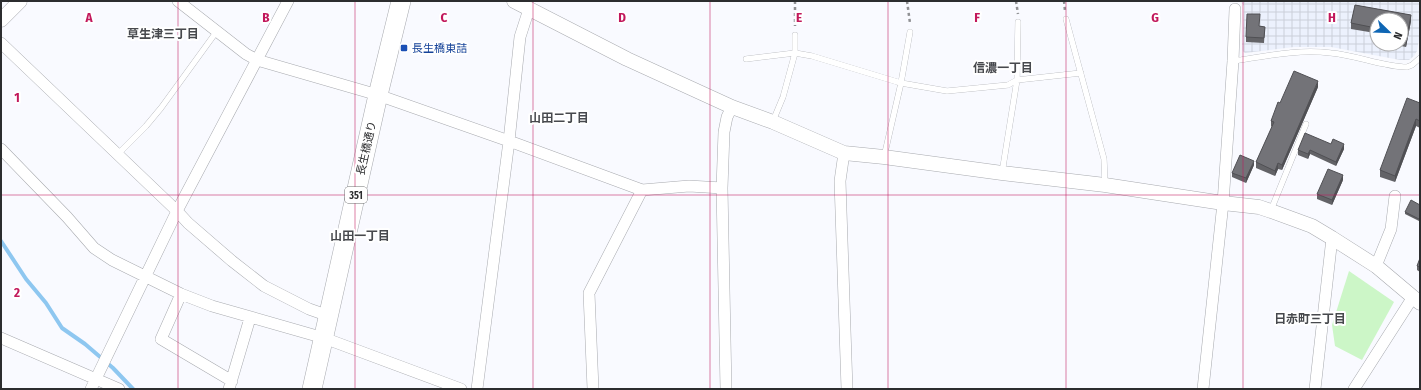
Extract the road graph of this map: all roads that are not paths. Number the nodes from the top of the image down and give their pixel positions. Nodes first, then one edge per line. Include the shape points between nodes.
1 (20, 1) edge
2 (178, 1) edge
3 (288, 1) edge
4 (401, 1) edge
5 (514, 1) edge
6 (529, 9) junction
7 (1235, 9) dead end
8 (1066, 19) dead end
9 (1, 20) edge
10 (1018, 22) road end
11 (217, 31) junction
12 (910, 32) road end
13 (795, 35) road end
14 (1, 43) edge
15 (795, 53) junction
16 (1420, 58) edge
17 (746, 59) dead end
18 (257, 60) junction
19 (1233, 61) junction
20 (1081, 73) junction
21 (1017, 80) junction
22 (901, 83) junction
23 (378, 95) junction
24 (732, 107) junction
25 (773, 122) junction
26 (1306, 124) dead end
27 (509, 141) junction
28 (1, 149) edge
29 (844, 153) junction
30 (118, 154) junction
31 (884, 157) junction
32 (1002, 173) junction
33 (1105, 185) junction
34 (722, 188) junction
35 (642, 190) junction
36 (1395, 196) dead end
37 (1223, 203) junction
38 (1271, 210) junction
39 (177, 211) junction
40 (1332, 238) junction
41 (1376, 266) junction
42 (144, 277) junction
43 (181, 294) junction
44 (1416, 300) edge
45 (328, 316) junction
46 (250, 318) junction
47 (1, 338) edge
48 (324, 338) junction
49 (93, 384) edge
50 (231, 385) edge
51 (119, 389) edge
52 (312, 389) edge
53 (461, 389) edge
54 (477, 389) edge
55 (593, 389) edge
56 (726, 389) edge
57 (847, 389) edge
58 (1203, 389) edge
59 (1315, 389) edge
60 (1354, 389) edge

1 - 9 street
2 - 11 street
3 - 18 street
4 - 23 highway, 長生橋通り / 351
5 - 6 street
6 - 24 street via 627,59
6 - 27 street via 520,36
7 - 19 street
8 - 20 lane
10 - 21 lane
11 - 18 street
11 - 30 lane via 161,108
12 - 22 lane
13 - 15 lane
14 - 30 street
15 - 17 lane
15 - 22 lane
15 - 25 lane
16 - 19 lane via 1407,67 1311,51
18 - 23 street
18 - 39 street
19 - 37 street
20 - 21 lane
20 - 33 lane via 1104,160
21 - 22 lane via 1008,85 947,91
21 - 32 lane
22 - 31 lane
23 - 27 street
23 - 45 highway, 長生橋通り / 351
24 - 25 street
24 - 34 street via 724,132
25 - 29 street
26 - 38 lane
27 - 35 street
27 - 54 street
28 - 42 street via 94,248
29 - 31 street
29 - 57 street via 840,181
30 - 39 street
31 - 32 street
32 - 33 street
33 - 37 street
34 - 35 street via 689,186
34 - 56 street
35 - 55 street via 589,294
36 - 41 street via 1391,229
37 - 38 street
37 - 58 street
38 - 40 street via 1312,226
39 - 42 street
39 - 45 street via 264,286
40 - 41 street
40 - 59 street
41 - 44 street
42 - 43 street
42 - 49 street
43 - 46 street
43 - 50 street via 161,339
44 - 60 street
45 - 48 highway, 長生橋通り / 351
46 - 48 street
46 - 50 street
47 - 49 street
48 - 52 highway, 長生橋通り / 351
48 - 53 street
49 - 51 street

